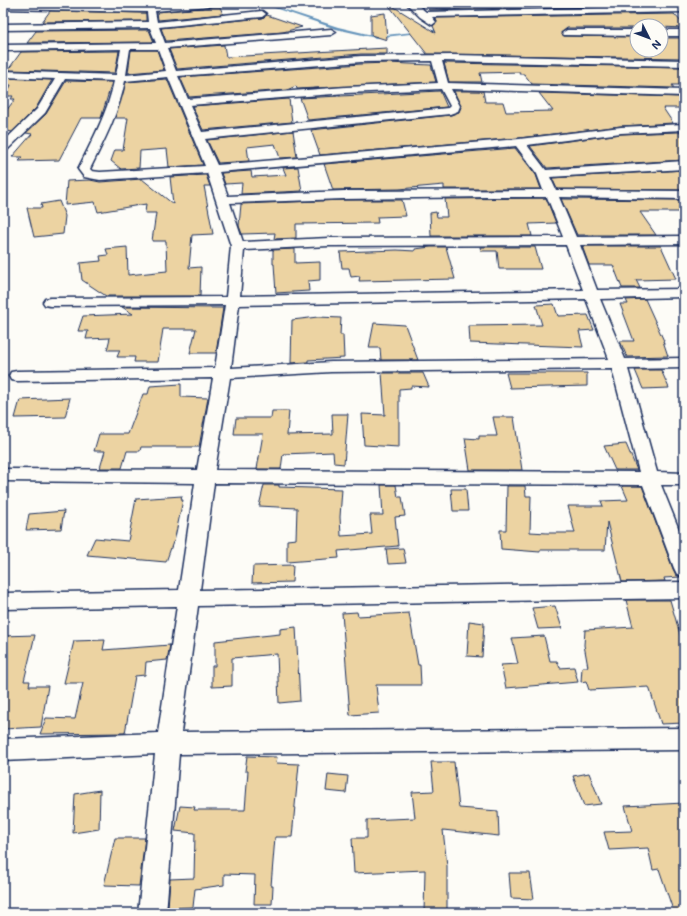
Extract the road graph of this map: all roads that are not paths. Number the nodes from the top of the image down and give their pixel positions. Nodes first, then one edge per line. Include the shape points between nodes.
1 (210, 3) edge
2 (410, 3) edge
3 (37, 5) edge
4 (3, 6) edge
5 (684, 9) edge
6 (152, 12) edge
7 (262, 14) dead end
8 (423, 15) junction
9 (433, 24) dead end
10 (3, 27) edge
11 (22, 27) junction
12 (331, 32) dead end
13 (567, 33) dead end
14 (629, 33) edge
15 (669, 33) edge
16 (684, 33) edge
17 (162, 46) junction
18 (126, 47) junction
19 (4, 50) edge
20 (436, 58) junction
21 (684, 63) edge
22 (3, 74) edge
23 (172, 74) junction
24 (62, 76) junction
25 (120, 78) junction
26 (444, 86) junction
27 (684, 93) edge
28 (184, 102) junction
29 (684, 127) edge
30 (198, 136) junction
31 (519, 142) junction
32 (3, 148) edge
33 (684, 165) edge
34 (212, 168) junction
35 (543, 174) junction
36 (550, 194) junction
37 (684, 194) edge
38 (223, 200) junction
39 (684, 240) edge
40 (571, 241) junction
41 (238, 246) junction
42 (684, 293) edge
43 (591, 294) junction
44 (232, 301) junction
45 (50, 302) dead end
46 (684, 363) edge
47 (619, 364) junction
48 (222, 373) junction
49 (17, 376) dead end
50 (3, 476) edge
51 (205, 478) junction
52 (684, 479) edge
53 (650, 480) junction
54 (684, 568) edge
55 (684, 590) edge
56 (188, 598) junction
57 (3, 601) edge
58 (684, 739) edge
59 (168, 743) junction
60 (3, 750) edge
61 (152, 913) edge

1 - 6 street
2 - 8 street
3 - 4 street
3 - 6 street
3 - 11 street
5 - 8 street
6 - 7 street
6 - 11 street
6 - 17 street
8 - 9 street
10 - 11 street
11 - 19 street
12 - 17 street
13 - 14 street
15 - 16 street
17 - 18 street
17 - 23 street
18 - 19 street
18 - 25 street
20 - 21 street
20 - 23 street via 360,59
20 - 26 street
22 - 24 street
23 - 25 street
23 - 28 street
24 - 25 street
24 - 32 street via 41,111
25 - 34 street via 115,100 84,169 88,174 107,176
26 - 27 street
26 - 28 street via 322,90
26 - 30 street via 455,106 450,111
28 - 30 street
29 - 31 street via 621,130
30 - 34 street
31 - 34 street
31 - 35 street
33 - 35 street
34 - 38 street
35 - 36 street
36 - 37 street
36 - 38 street via 344,195
36 - 40 street
38 - 41 street
39 - 40 street
40 - 41 street via 329,242
40 - 43 street
41 - 44 street
42 - 43 street
43 - 44 street
43 - 47 street
44 - 45 street
44 - 48 street
46 - 47 street
47 - 48 street via 331,367
47 - 53 street
48 - 49 street
48 - 51 street
50 - 51 street
51 - 53 street
51 - 56 street
52 - 53 street
53 - 54 street
55 - 56 street
56 - 57 street
56 - 59 street
58 - 59 street
59 - 60 street
59 - 61 street

